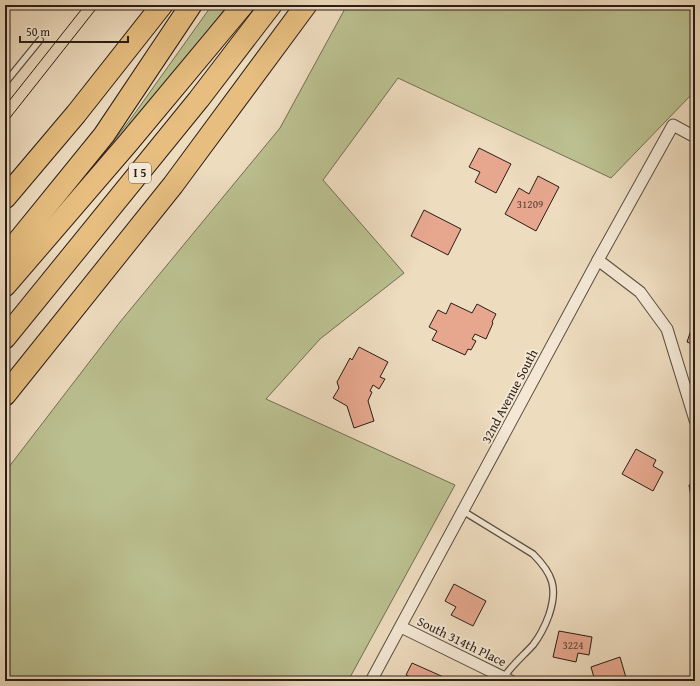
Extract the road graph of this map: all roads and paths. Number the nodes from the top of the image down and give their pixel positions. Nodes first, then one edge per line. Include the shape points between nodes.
1 (162, 5) edge
2 (191, 5) edge
3 (243, 5) edge
4 (271, 5) edge
5 (306, 5) edge
6 (40, 40) dead end
7 (5, 83) edge
8 (695, 137) edge
9 (5, 198) edge
10 (5, 257) edge
11 (598, 260) junction
12 (5, 286) edge
13 (5, 338) edge
14 (5, 395) edge
15 (695, 420) edge
16 (463, 511) junction
17 (401, 627) junction
18 (508, 679) edge
19 (371, 681) edge

1 - 9 highway via 76,114
2 - 10 highway via 104,135
3 - 12 highway
4 - 13 highway, I 5 via 189,112
5 - 14 highway via 173,185
6 - 7 lane
8 - 11 street, 32nd Avenue South via 673,125
11 - 15 street via 640,292 667,329
11 - 16 street, 32nd Avenue South
16 - 17 street, 32nd Avenue South
16 - 18 lane via 533,554 541,562 553,584 551,607 540,635 508,670
17 - 18 street, South 314th Place
17 - 19 street, 32nd Avenue South

